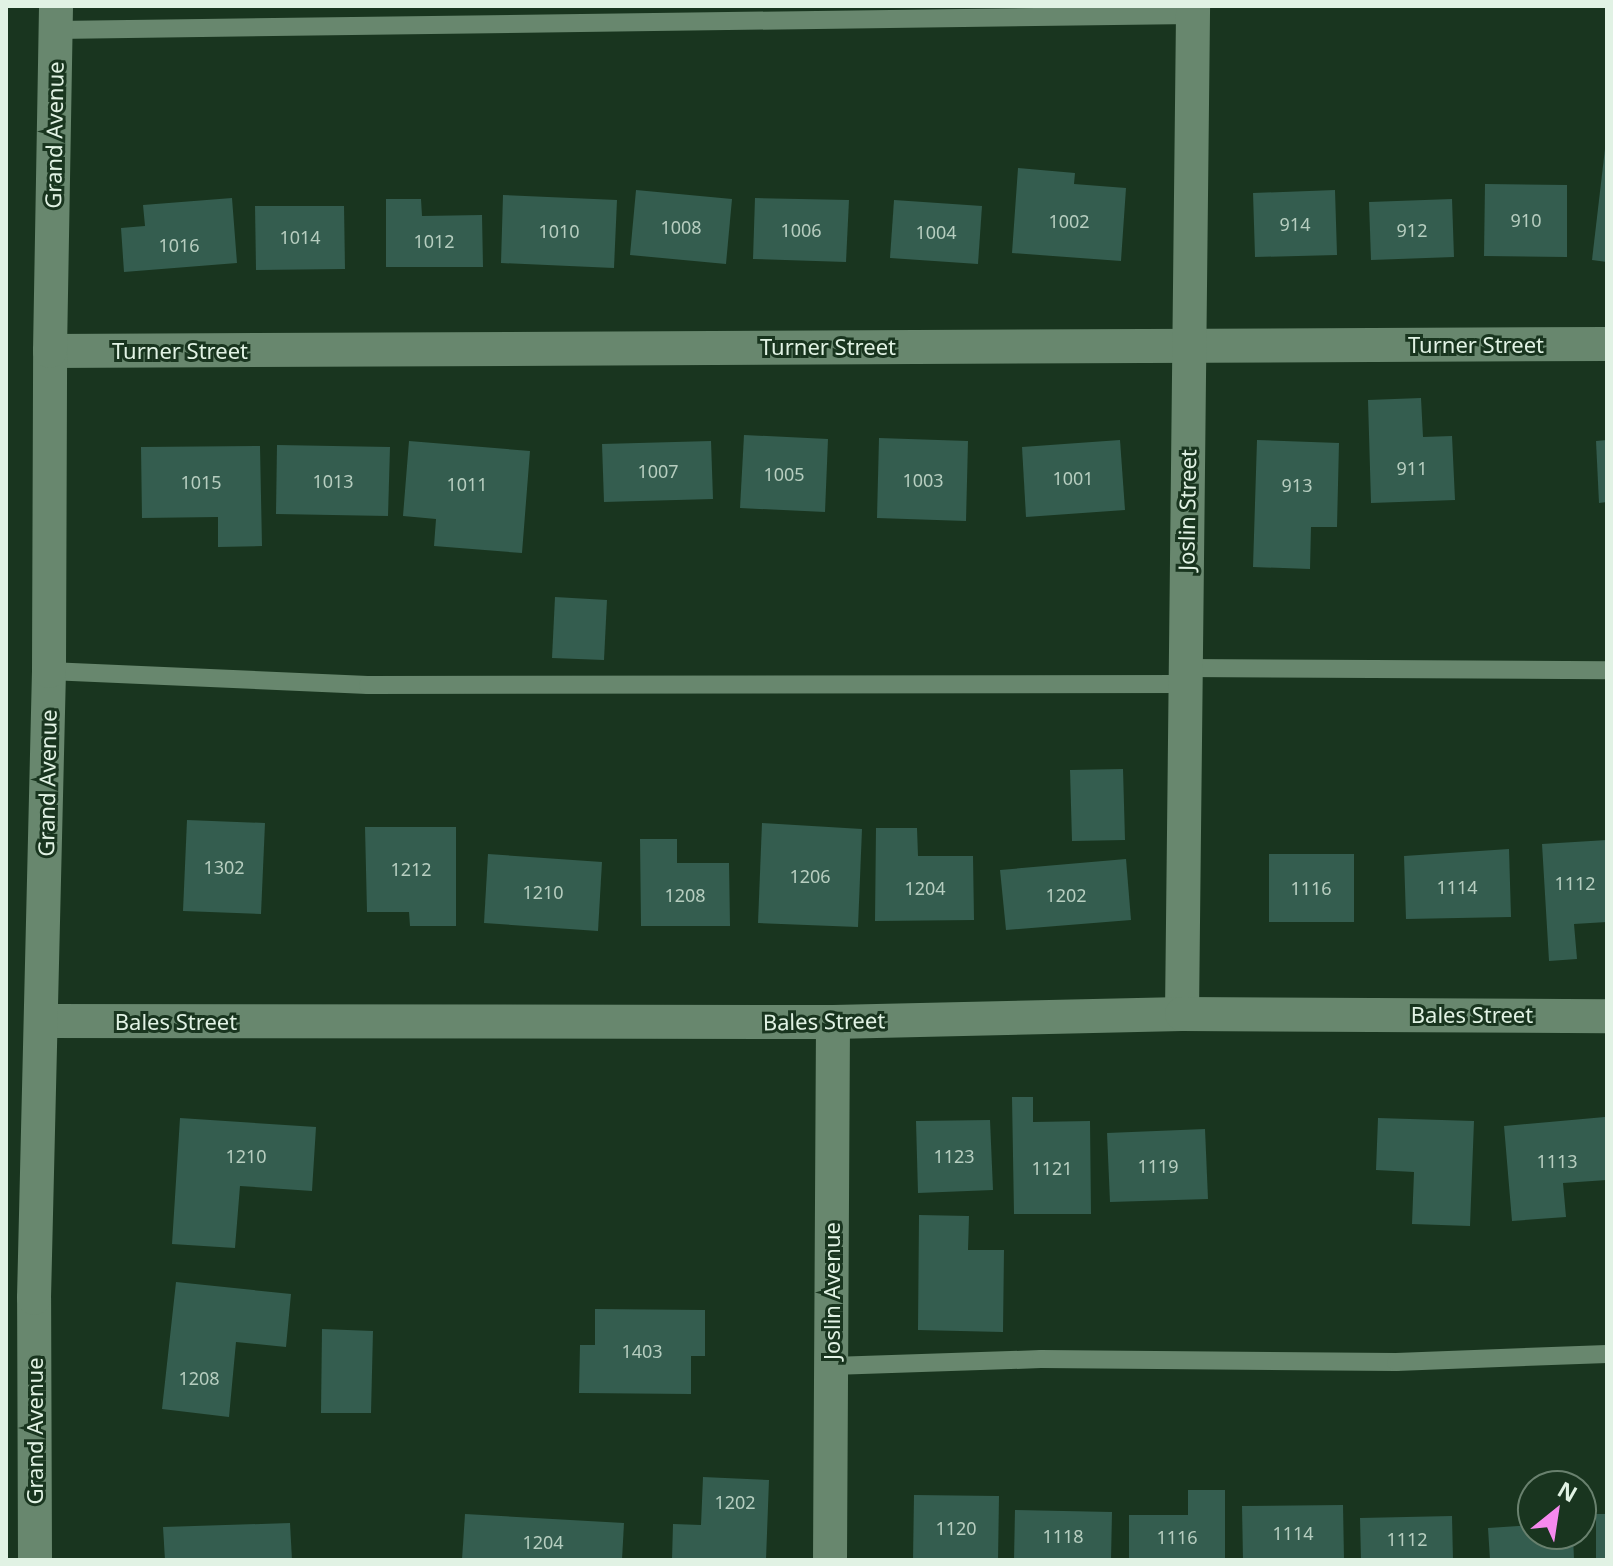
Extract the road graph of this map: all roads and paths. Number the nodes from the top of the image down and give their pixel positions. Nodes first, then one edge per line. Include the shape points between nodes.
1 (1193, 11) edge
2 (56, 18) edge
3 (1607, 344) edge
4 (1189, 346) junction
5 (50, 351) junction
6 (1607, 670) edge
7 (49, 671) junction
8 (1186, 676) junction
9 (1182, 1014) junction
10 (1607, 1016) edge
11 (41, 1021) junction
12 (833, 1022) junction
13 (1607, 1354) edge
14 (832, 1366) junction
15 (35, 1560) edge
16 (830, 1560) edge

1 - 2 lane
1 - 4 street, Joslin Street
2 - 5 street, Grand Avenue
3 - 4 street, Turner Street
4 - 5 street, Turner Street
4 - 8 street, Joslin Street
5 - 7 street, Grand Avenue
6 - 8 lane
7 - 8 lane via 368,685
7 - 11 street, Grand Avenue
8 - 9 street, Joslin Street
9 - 10 street, Bales Street
9 - 12 street, Bales Street
11 - 12 street, Bales Street
11 - 15 street, Grand Avenue
12 - 14 street, Joslin Avenue
13 - 14 lane via 1396,1362 1041,1359
14 - 16 street, Joslin Avenue

